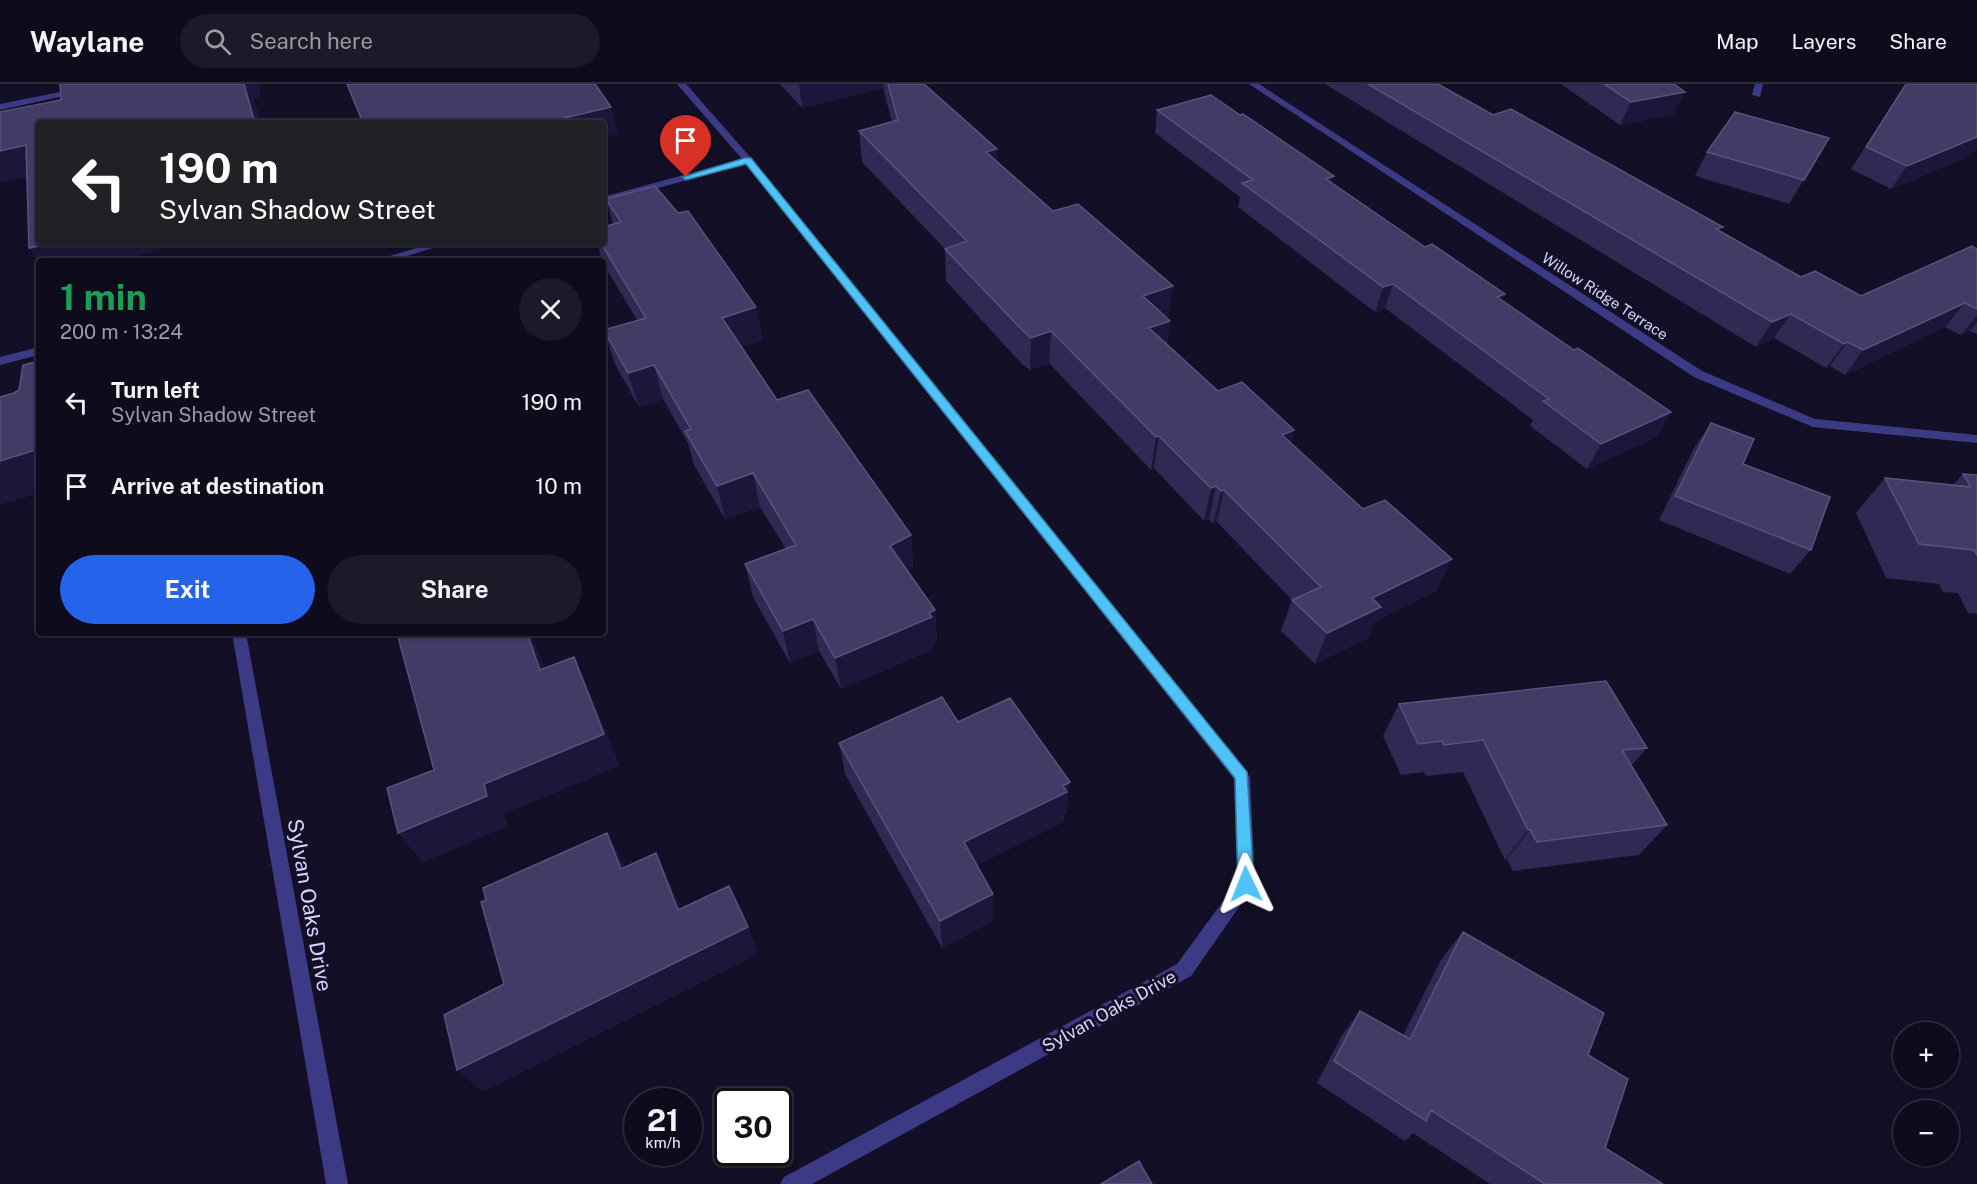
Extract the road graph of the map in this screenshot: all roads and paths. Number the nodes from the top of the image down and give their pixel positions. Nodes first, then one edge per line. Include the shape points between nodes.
1 (114, 84) edge
2 (681, 84) edge
3 (1253, 84) edge
4 (1759, 84) edge
5 (1757, 95) dead end
6 (0, 107) edge
7 (748, 160) junction
8 (606, 199) edge
9 (434, 246) edge
10 (389, 258) edge
11 (36, 352) edge
12 (0, 361) edge
13 (1977, 440) edge
14 (240, 636) edge
15 (337, 1184) edge
16 (791, 1184) edge

1 - 6 street
2 - 7 street, Sylvan Oaks Drive
3 - 13 street, Willow Ridge Terrace via 1698,374 1813,423
4 - 5 street
7 - 8 street
7 - 16 street, Sylvan Oaks Drive via 1242,777 1246,884 1184,970
9 - 10 street
11 - 12 street
14 - 15 street, Sylvan Oaks Drive

